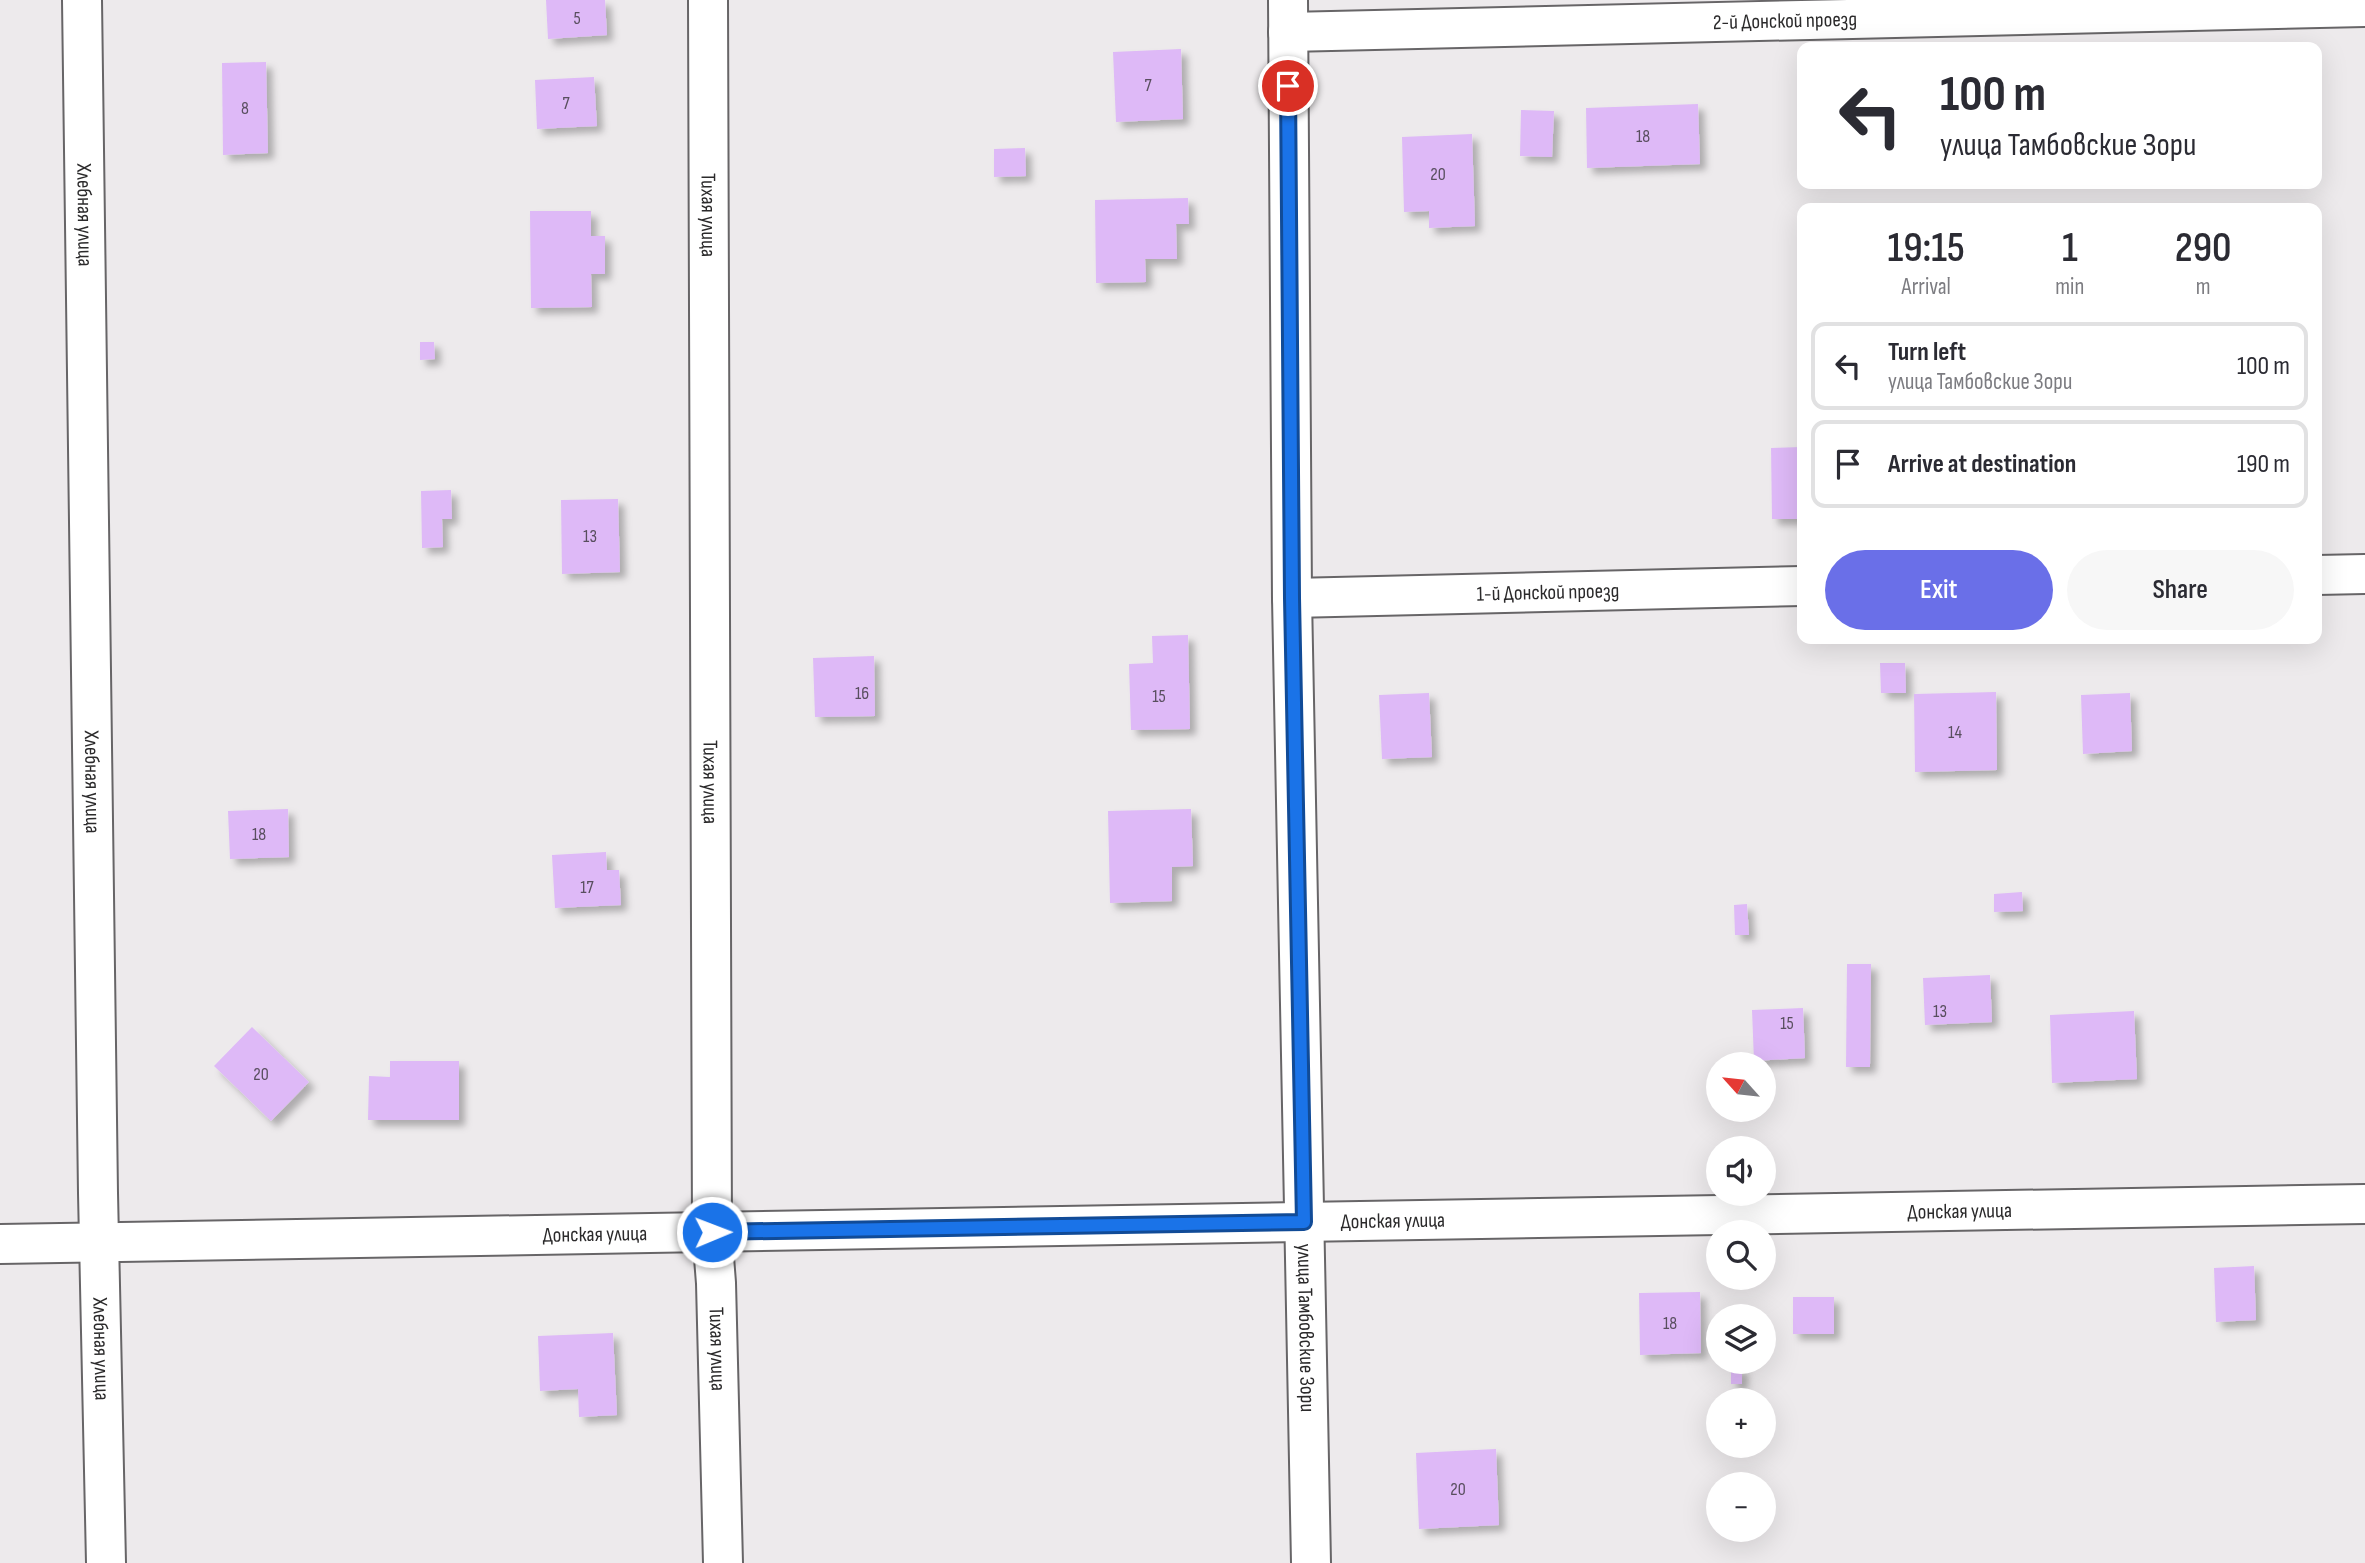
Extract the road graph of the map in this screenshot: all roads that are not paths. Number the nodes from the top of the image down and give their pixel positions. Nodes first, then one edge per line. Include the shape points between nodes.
1 (82, 0) edge
2 (708, 0) edge
3 (2365, 7) edge
4 (1288, 16) edge
5 (2365, 574) edge
6 (2322, 575) edge
7 (1797, 586) edge
8 (1292, 598) junction
9 (2365, 1203) edge
10 (1304, 1222) junction
11 (712, 1232) junction
12 (98, 1242) junction
13 (0, 1244) edge
14 (106, 1563) edge
15 (723, 1563) edge
16 (1311, 1563) edge

1 - 12 street, Хлебная улица
2 - 11 street, Тихая улица
3 - 4 street, 2-й Донской проезд
4 - 8 street, улица Тамбовские Зори
5 - 6 street
7 - 8 street, 1-й Донской проезд
8 - 10 street, улица Тамбовские Зори
9 - 10 street, Донская улица
10 - 11 street, Донская улица
10 - 16 street, улица Тамбовские Зори
11 - 12 street, Донская улица
11 - 15 street, Тихая улица
12 - 13 street, Донская улица
12 - 14 street, Хлебная улица

